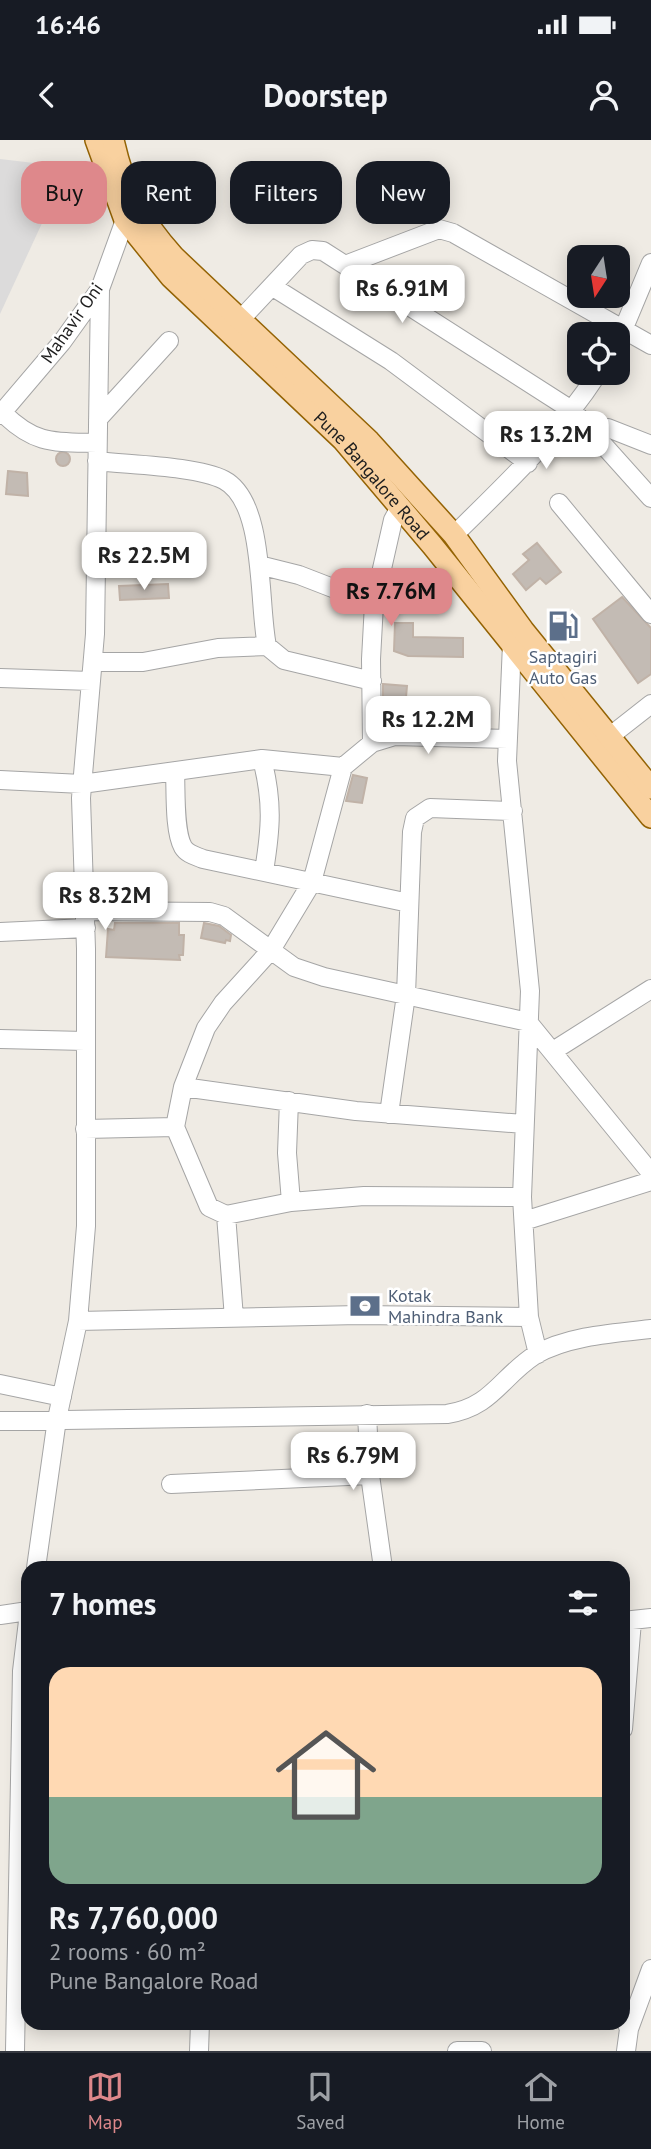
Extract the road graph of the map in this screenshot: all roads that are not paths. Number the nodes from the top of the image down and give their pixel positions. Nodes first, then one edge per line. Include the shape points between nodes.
1 (96, 140) edge
2 (113, 140) edge
3 (121, 211) edge
4 (123, 224) edge
5 (127, 224) edge
6 (651, 263) edge
7 (345, 265) junction
8 (272, 287) junction
9 (100, 289) junction
10 (206, 298) junction
11 (241, 319) junction
12 (597, 322) edge
13 (627, 322) edge
14 (630, 339) edge
15 (169, 341) dead end
16 (651, 345) edge
17 (590, 385) edge
18 (573, 411) junction
19 (2, 414) edge
20 (98, 419) junction
21 (590, 431) junction
22 (97, 443) junction
23 (651, 445) edge
24 (97, 461) junction
25 (528, 463) junction
26 (651, 498) edge
27 (559, 503) dead end
28 (400, 507) junction
29 (454, 535) junction
30 (259, 565) junction
31 (374, 604) junction
32 (651, 614) edge
33 (512, 644) junction
34 (267, 646) junction
35 (93, 662) junction
36 (0, 678) edge
37 (91, 681) junction
38 (372, 681) junction
39 (651, 704) edge
40 (609, 737) junction
41 (508, 739) junction
42 (372, 743) junction
43 (262, 759) junction
44 (343, 767) junction
45 (175, 772) junction
46 (0, 780) edge
47 (82, 784) junction
48 (651, 788) edge
49 (513, 811) junction
50 (651, 817) edge
51 (264, 871) junction
52 (312, 882) junction
53 (409, 903) junction
54 (86, 920) junction
55 (0, 932) edge
56 (271, 950) junction
57 (650, 992) edge
58 (406, 995) junction
59 (527, 1022) junction
60 (0, 1039) edge
61 (85, 1041) junction
62 (553, 1051) junction
63 (183, 1087) junction
64 (289, 1101) junction
65 (389, 1114) junction
66 (524, 1124) junction
67 (175, 1127) junction
68 (85, 1129) junction
69 (651, 1173) edge
70 (651, 1181) edge
71 (522, 1197) junction
72 (291, 1202) junction
73 (226, 1215) junction
74 (524, 1222) junction
75 (529, 1317) junction
76 (234, 1318) junction
77 (78, 1321) junction
78 (651, 1329) edge
79 (538, 1354) junction
80 (0, 1384) edge
81 (62, 1397) junction
82 (367, 1414) junction
83 (57, 1419) junction
84 (0, 1421) edge
85 (370, 1475) junction
86 (171, 1485) dead end
87 (37, 1561) edge
88 (382, 1561) edge
89 (21, 1612) edge
90 (0, 1615) edge
91 (651, 1619) edge
92 (630, 1621) edge
93 (21, 1944) edge
94 (8, 1967) edge
95 (651, 1969) edge
96 (21, 2010) edge
97 (630, 2013) edge
98 (21, 2018) edge
99 (200, 2030) edge
100 (626, 2030) edge
101 (15, 2051) edge
102 (200, 2051) edge
103 (457, 2051) edge
104 (482, 2051) edge
105 (626, 2051) edge

1 - 3 main road, Pune Bangalore Road
2 - 10 main road, Pune Bangalore Road via 132,201 146,225
4 - 9 street, Mahavir Oni
5 - 10 main road, Pune Bangalore Road via 171,277
6 - 13 street
7 - 8 street via 323,251 312,250
7 - 12 street via 439,229 453,233
7 - 18 street
8 - 11 street
8 - 25 street via 391,361
9 - 19 street, Mahavir Oni
9 - 20 street
10 - 11 main road, Pune Bangalore Road
10 - 28 main road, Pune Bangalore Road via 343,440
11 - 29 main road, Pune Bangalore Road via 369,441
14 - 16 street
15 - 20 street
17 - 18 street
18 - 21 street
18 - 25 street
19 - 22 street via 36,438
20 - 22 street
21 - 23 street via 608,428
21 - 26 street
22 - 24 street
24 - 30 street via 204,473 224,480 237,489 247,506
24 - 35 street
25 - 29 street
27 - 32 street
28 - 31 street
28 - 33 main road, Pune Bangalore Road
29 - 40 main road, Pune Bangalore Road
30 - 31 street
30 - 34 street
31 - 38 street
33 - 41 street
33 - 50 main road, Pune Bangalore Road
34 - 35 street via 218,648 143,662
34 - 38 street via 284,660
35 - 37 street
36 - 37 street
37 - 47 street
38 - 42 street
39 - 40 street
40 - 48 main road, Pune Bangalore Road
41 - 42 street via 395,736
41 - 49 street
42 - 44 street
43 - 44 street
43 - 45 street
43 - 51 street via 272,821
44 - 52 street
45 - 47 street
45 - 51 street via 179,831 189,853
46 - 47 street
47 - 54 street
49 - 53 street via 422,811 412,832
49 - 59 street via 530,991
51 - 52 street
52 - 53 street
52 - 56 street
53 - 58 street
54 - 55 street
54 - 56 street via 210,912 238,923
54 - 61 street
56 - 58 street via 294,967 324,977
56 - 63 street via 206,1028
57 - 62 street
58 - 59 street
58 - 65 street
59 - 62 street
59 - 66 street
60 - 61 street
61 - 68 street
62 - 69 street
63 - 64 street
63 - 67 street
64 - 65 street
64 - 72 street
65 - 66 street
66 - 71 street
67 - 68 street
67 - 73 street via 209,1207
68 - 77 street via 86,1226
70 - 74 street
71 - 72 street via 364,1196
71 - 74 street
72 - 73 street
73 - 76 street
74 - 75 street
75 - 76 street
75 - 79 street
76 - 77 street
77 - 81 street
78 - 79 street via 578,1340
79 - 82 street via 468,1410
80 - 81 street
81 - 83 street
82 - 83 street
82 - 85 street
83 - 84 street
83 - 87 street
85 - 86 street
85 - 88 street
89 - 90 street
91 - 92 street
93 - 94 street
94 - 96 street
95 - 97 street
98 - 101 street
99 - 102 street
100 - 105 street
103 - 104 street

